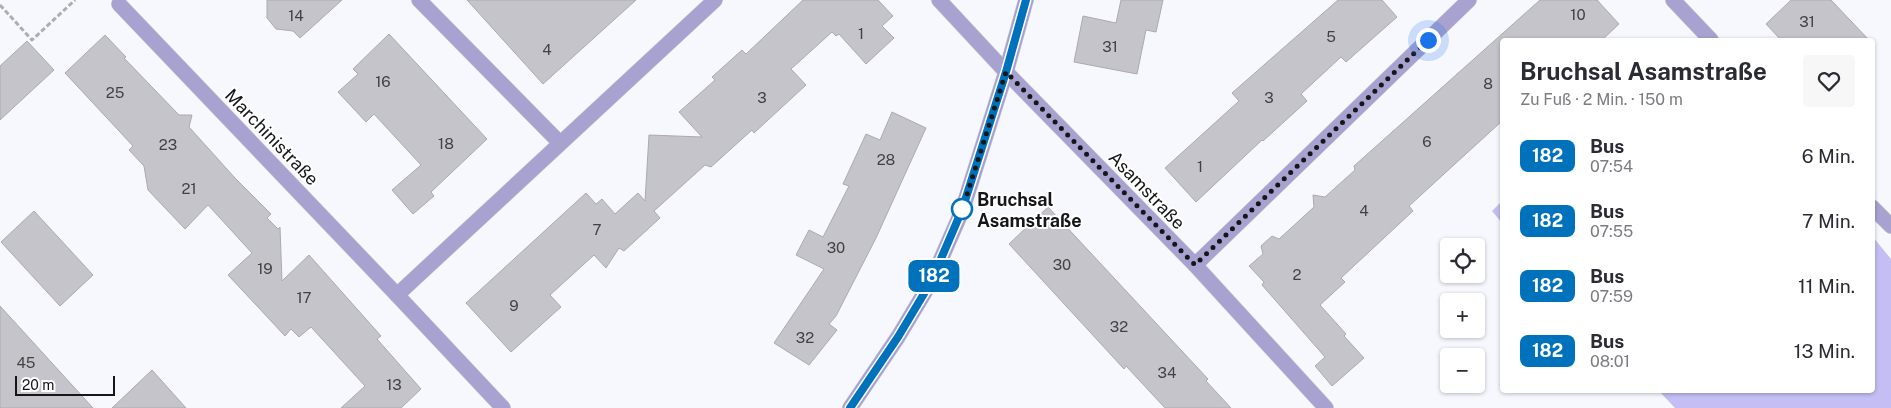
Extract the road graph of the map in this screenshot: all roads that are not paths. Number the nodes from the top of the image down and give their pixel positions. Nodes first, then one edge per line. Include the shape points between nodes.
1 (419, 0) edge
2 (715, 0) edge
3 (939, 0) edge
4 (1026, 0) edge
5 (1469, 0) edge
6 (1672, 0) edge
7 (119, 4) dead end
8 (1709, 38) edge
9 (1006, 72) junction
10 (560, 143) junction
11 (1875, 210) edge
12 (1891, 226) edge
13 (1195, 265) junction
14 (397, 295) junction
15 (503, 408) edge
16 (850, 408) edge
17 (1326, 408) edge

1 - 10 street
2 - 10 street
3 - 9 street, Asamstraße
4 - 9 street
5 - 13 street
6 - 8 street
7 - 14 street, Marchinistraße
9 - 13 street, Asamstraße
9 - 16 street via 962,210 931,282
10 - 14 street
11 - 12 street
13 - 17 street, Asamstraße
14 - 15 street, Marchinistraße

